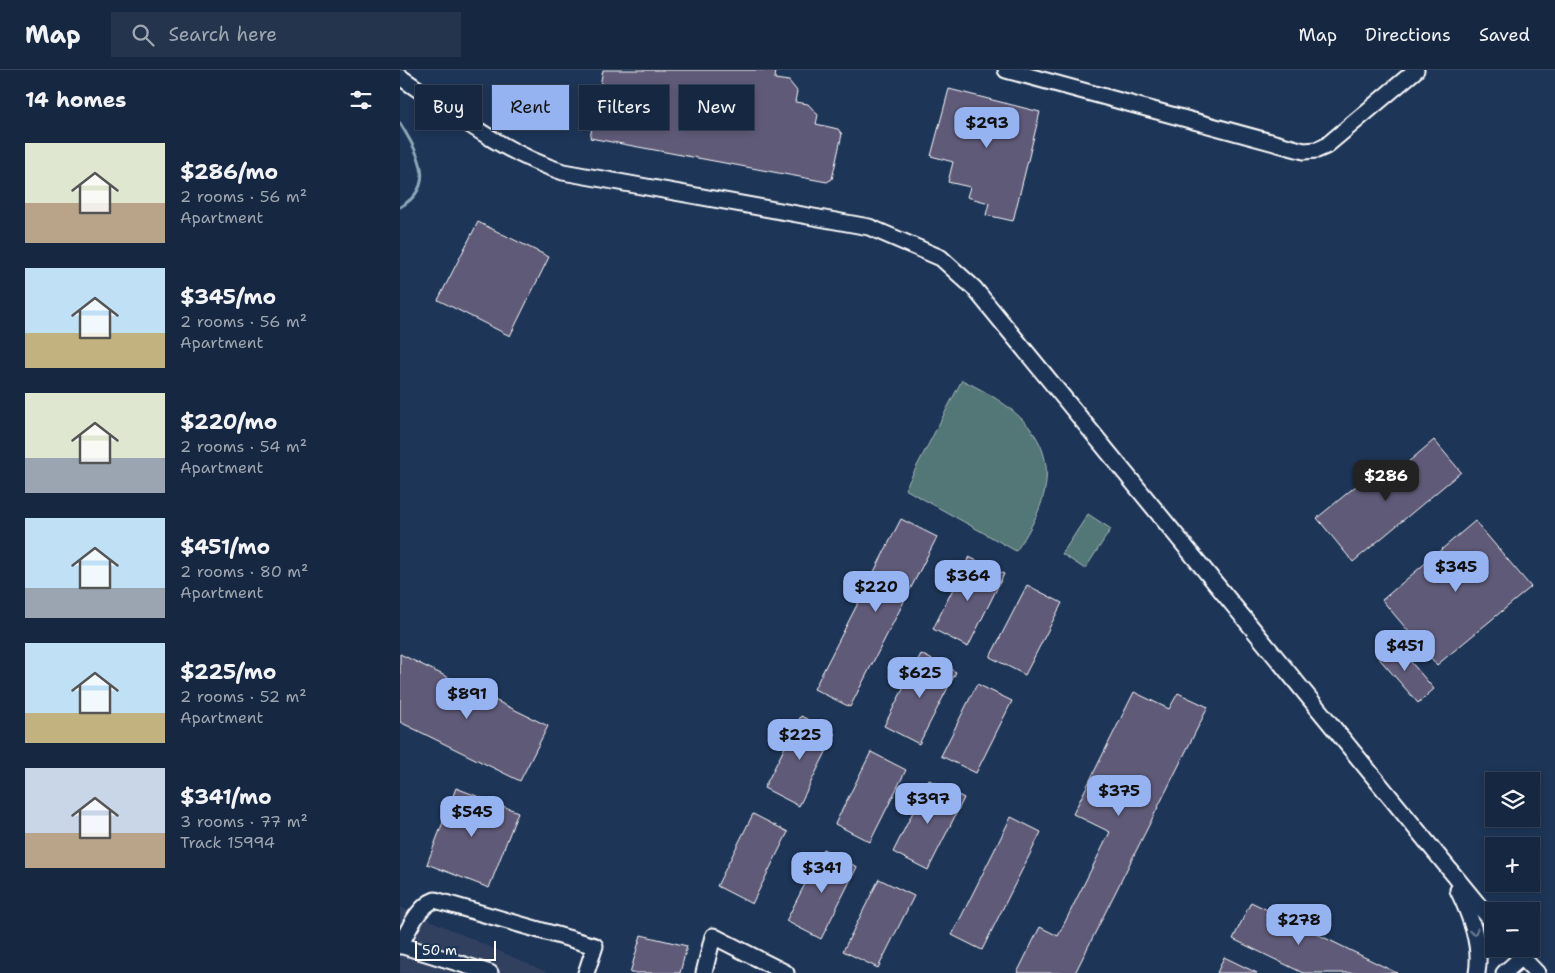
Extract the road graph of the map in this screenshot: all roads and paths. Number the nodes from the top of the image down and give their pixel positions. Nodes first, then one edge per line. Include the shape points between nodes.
1 (1006, 70) edge
2 (1416, 70) edge
3 (401, 78) edge
4 (1450, 871) junction
5 (1485, 913) edge
6 (400, 946) edge
7 (1515, 957) edge
8 (1522, 957) edge
9 (490, 973) edge
10 (586, 973) edge
11 (704, 973) edge
12 (786, 973) edge
13 (1478, 973) edge
14 (1504, 973) edge
15 (1537, 973) edge

1 - 2 street via 1304,151 1326,146
3 - 4 street via 504,147 563,172 869,227 941,258 974,288
4 - 5 street
4 -> 13 street via 1470,920 1476,942
6 - 9 street
6 - 10 street via 420,912 427,903 435,900 595,946
7 - 14 street
8 - 15 street
11 - 12 street via 713,936

